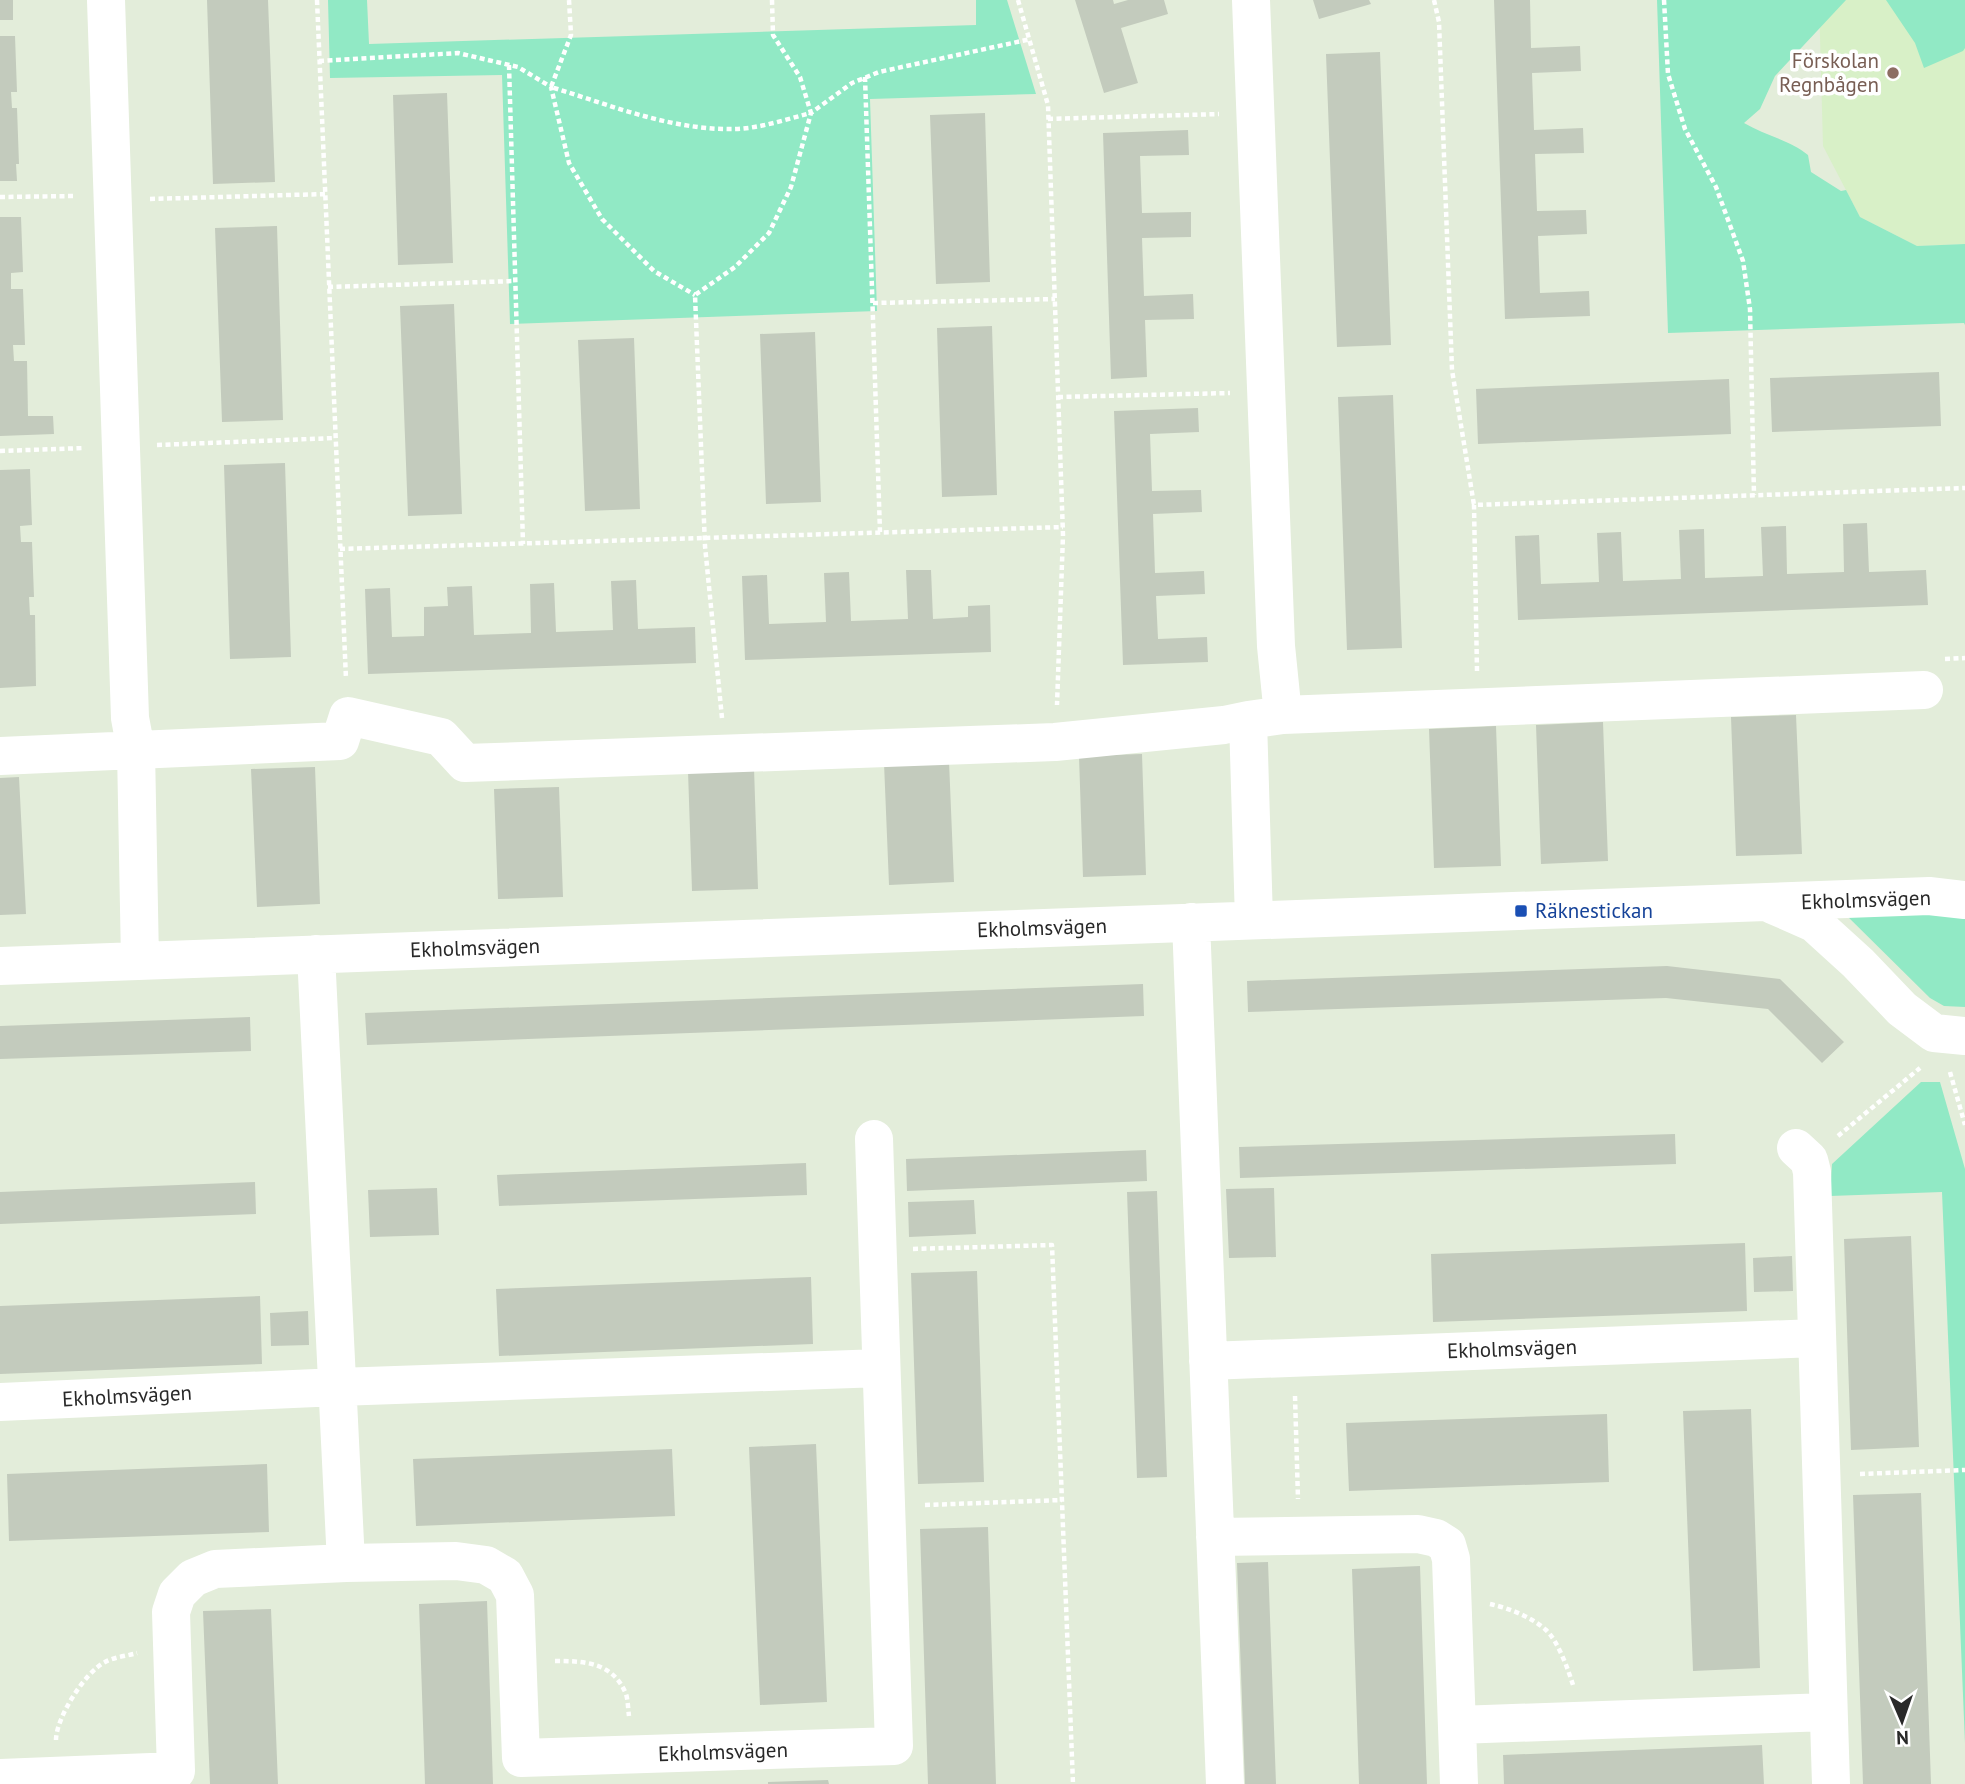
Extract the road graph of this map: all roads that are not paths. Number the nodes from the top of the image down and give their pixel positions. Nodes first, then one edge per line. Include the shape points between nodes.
1 (106, 0) edge
2 (1251, 0) edge
3 (1924, 690) dead end
4 (1266, 717) junction
5 (136, 750) junction
6 (0, 756) edge
7 (1965, 900) edge
8 (1768, 903) junction
9 (1254, 920) junction
10 (1191, 922) junction
11 (316, 954) junction
12 (140, 961) junction
13 (0, 966) edge
14 (1949, 1043) edge
15 (874, 1139) dead end
16 (1802, 1154) road end
17 (1816, 1338) junction
18 (1208, 1360) junction
19 (881, 1368) junction
20 (338, 1387) junction
21 (0, 1402) edge
22 (1215, 1538) junction
23 (346, 1563) junction
24 (1828, 1712) junction
25 (1458, 1726) junction
26 (0, 1778) edge
27 (1225, 1784) edge
28 (1459, 1784) edge
29 (1831, 1784) edge

1 - 5 street via 130,718
2 - 4 street via 1276,646
3 - 4 street
4 - 5 street via 1055,742 466,763 441,737 348,716 340,741
4 - 9 street
5 - 6 street
5 - 12 street
7 - 8 street, Ekholmsvägen via 1929,896
8 - 9 street, Ekholmsvägen
8 - 14 street, Ekholmsvägen via 1814,923 1902,1009
9 - 10 street, Ekholmsvägen
10 - 11 street, Ekholmsvägen
10 - 18 street
11 - 12 street, Ekholmsvägen
11 - 20 street
12 - 13 street, Ekholmsvägen
15 - 19 street, Ekholmsvägen
16 - 17 street via 1812,1172
17 - 18 street, Ekholmsvägen
17 - 24 street
18 - 22 street
19 - 20 street, Ekholmsvägen
19 - 23 street, Ekholmsvägen via 894,1746 521,1758 515,1595 505,1576 486,1565 456,1561
20 - 21 street, Ekholmsvägen
20 - 23 street
22 - 25 street via 1418,1534 1447,1545
22 - 27 street
23 - 26 street, Ekholmsvägen via 215,1569 192,1578 177,1594 171,1612 176,1771
24 - 25 street
24 - 29 street
25 - 28 street

